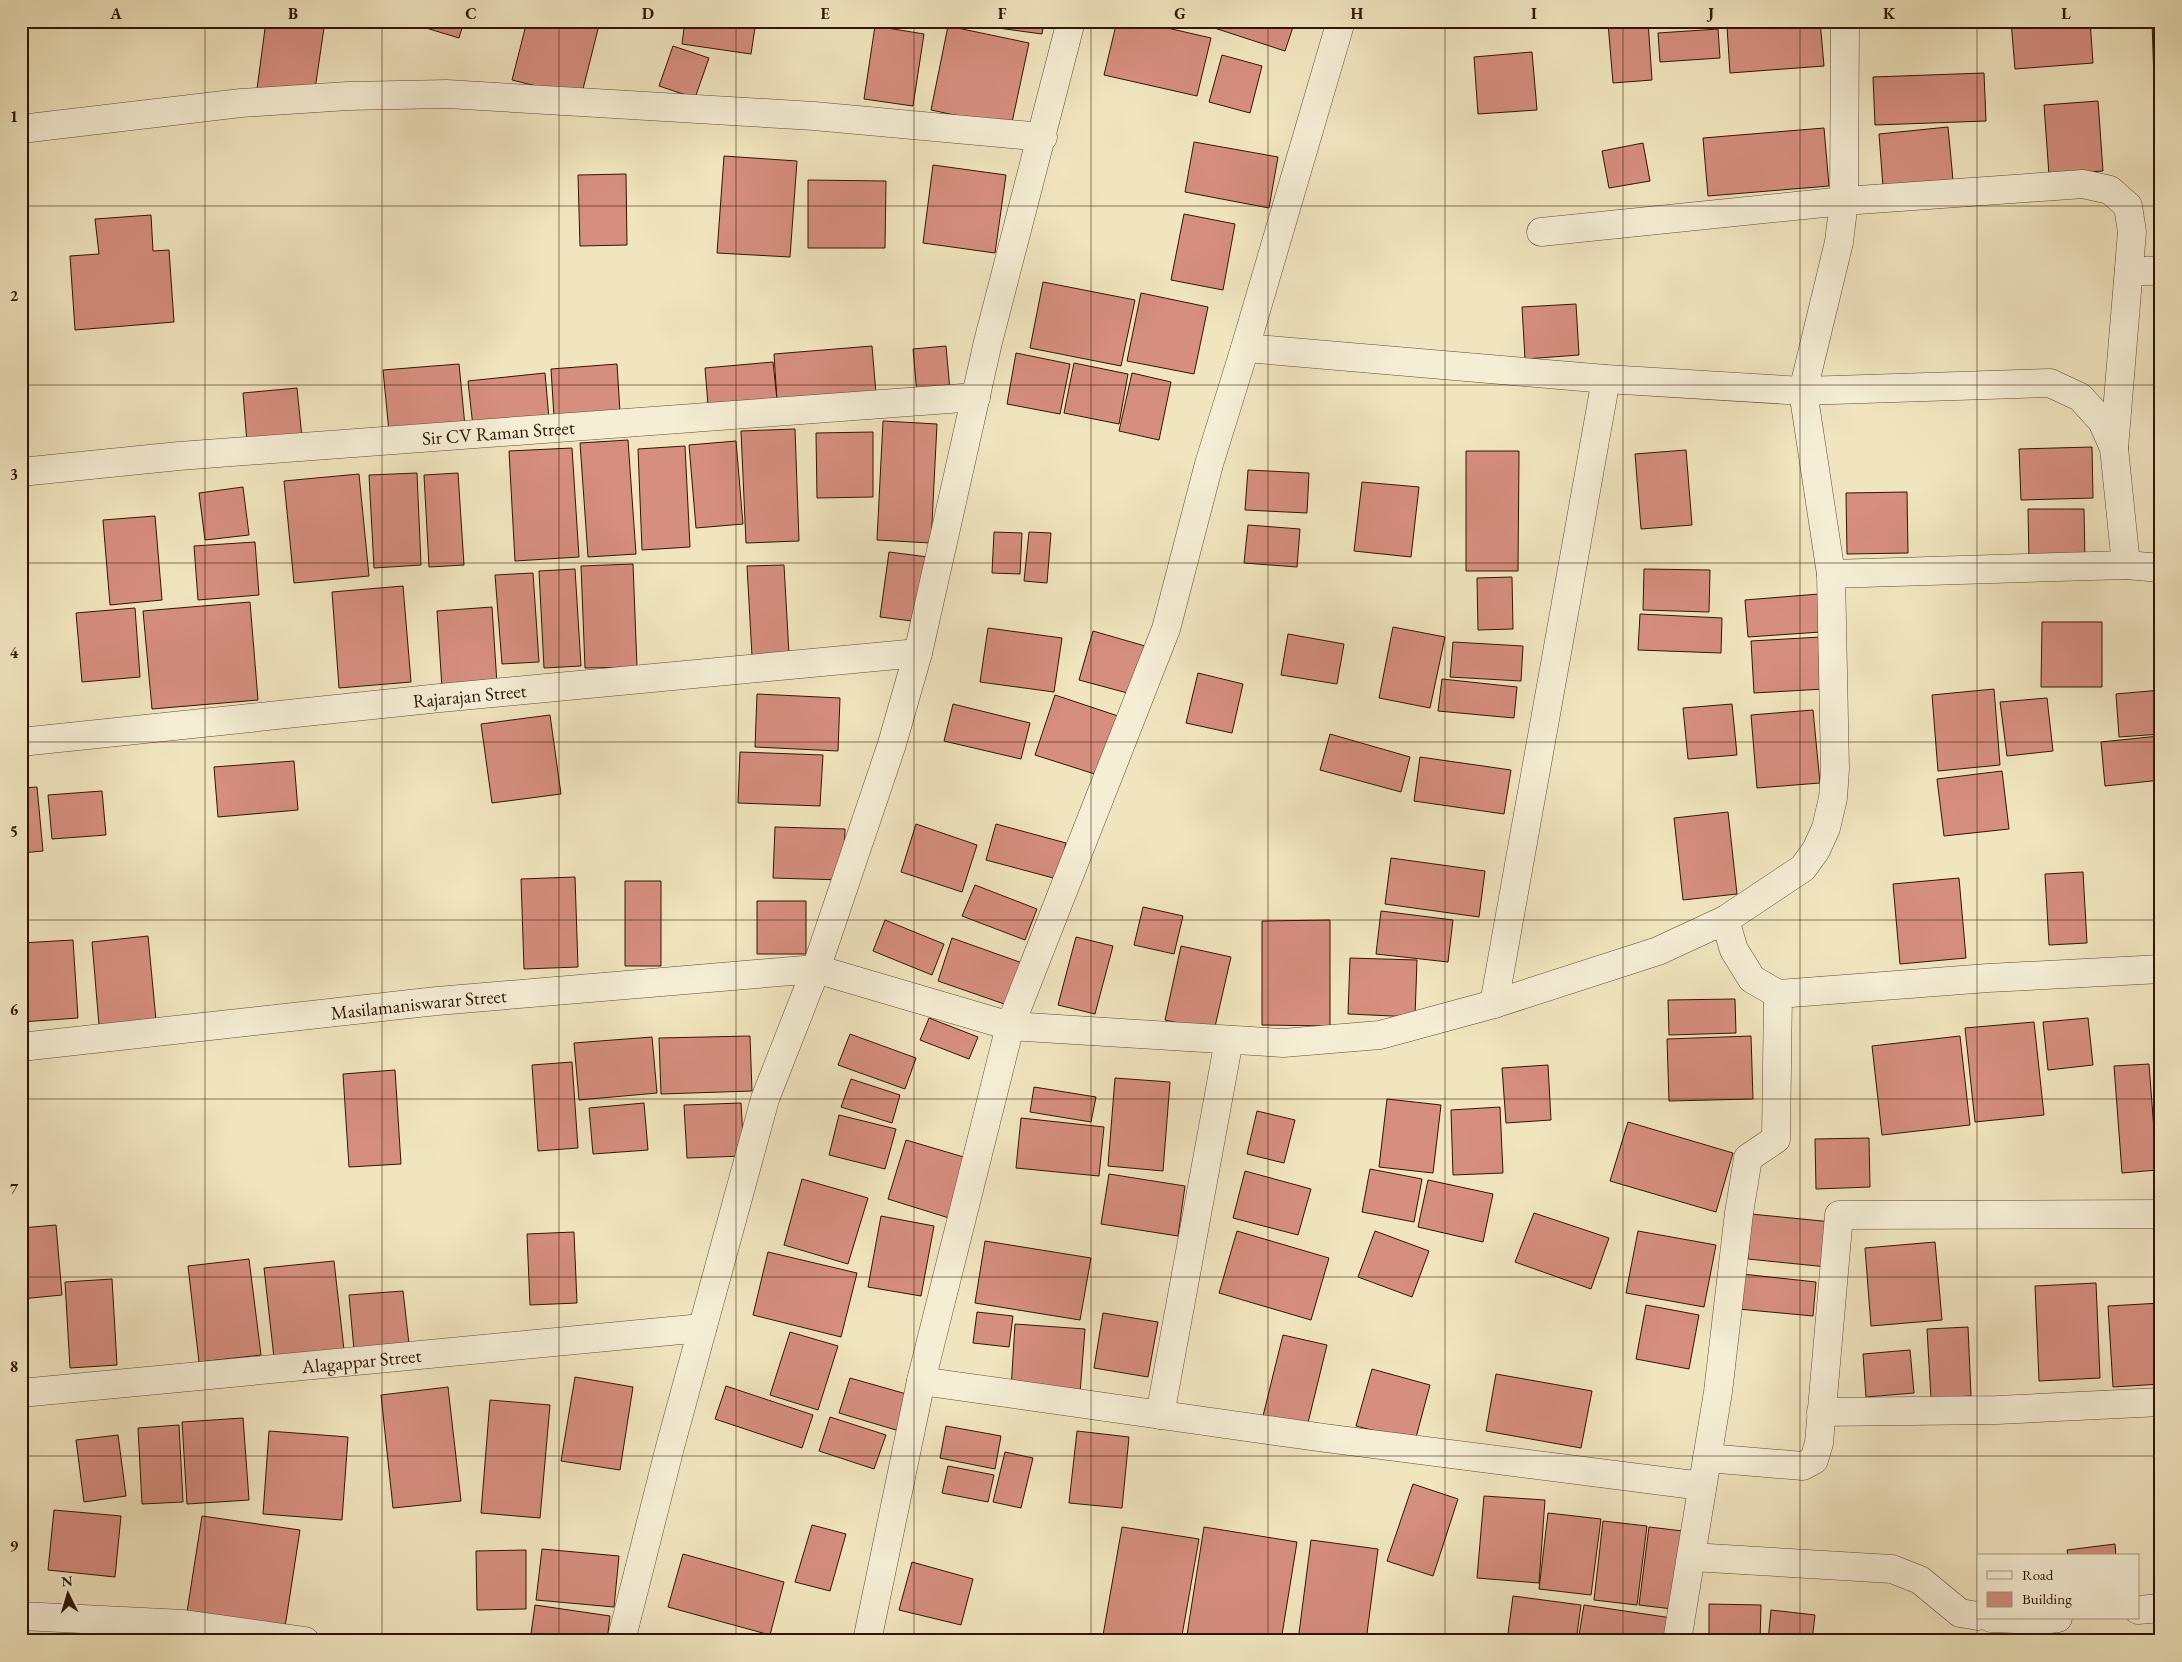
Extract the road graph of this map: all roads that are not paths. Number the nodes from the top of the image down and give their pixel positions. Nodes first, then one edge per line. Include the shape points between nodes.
1 (1071, 21) edge
2 (1341, 21) edge
3 (1845, 21) edge
4 (21, 129) edge
5 (1043, 137) junction
6 (1844, 201) junction
7 (1541, 232) dead end
8 (2129, 271) junction
9 (2161, 271) edge
10 (1246, 348) junction
11 (1606, 380) junction
12 (1803, 391) junction
13 (976, 397) junction
14 (2114, 448) junction
15 (21, 472) edge
16 (2126, 565) junction
17 (2161, 568) edge
18 (1831, 574) junction
19 (918, 653) junction
20 (21, 742) edge
21 (1725, 920) junction
22 (816, 969) junction
23 (2161, 969) edge
24 (1778, 994) junction
25 (1494, 1004) junction
26 (1010, 1026) junction
27 (1229, 1040) junction
28 (21, 1047) edge
29 (2161, 1214) edge
30 (702, 1328) junction
31 (921, 1381) junction
32 (21, 1393) edge
33 (2161, 1402) edge
34 (1821, 1412) junction
35 (1160, 1415) junction
36 (1707, 1458) junction
37 (1702, 1486) junction
38 (1691, 1557) junction
39 (2161, 1608) edge
40 (2140, 1610) edge
41 (21, 1616) edge
42 (1977, 1616) edge
43 (305, 1641) edge
44 (621, 1641) edge
45 (867, 1641) edge
46 (1677, 1641) edge

1 - 5 street
2 - 10 street
3 - 6 street
4 - 5 street via 241,102 447,94 804,115
5 - 13 street
6 - 7 street
6 - 8 street via 2083,184 2110,190 2128,206 2132,232
6 - 12 street via 1839,242
8 - 9 street
8 - 14 street
10 - 11 street
10 - 26 street via 1209,464 1166,629
11 - 12 street
11 - 25 street
12 - 14 street via 2050,383 2080,397 2102,421
12 - 18 street
13 - 15 street, Sir CV Raman Street via 179,456
13 - 19 street
14 - 16 street
16 - 17 street
16 - 18 street
18 - 21 street via 1835,769 1826,828 1803,868
19 - 20 street, Rajarajan Street
19 - 22 street via 892,744
21 - 24 street via 1734,950 1752,979
21 - 25 street via 1658,951
22 - 26 street
22 - 28 street, Masilamaniswarar Street via 436,1001
22 - 30 street via 765,1099
23 - 24 street
24 - 36 street via 1776,1139 1748,1158
25 - 27 street via 1380,1035 1283,1043
26 - 27 street
26 - 31 street
27 - 35 street
29 - 34 street via 1839,1215
30 - 32 street, Alagappar Street
30 - 44 street
31 - 35 street
31 - 45 street
33 - 34 street via 1997,1410
34 - 36 street via 1817,1452 1814,1460 1803,1466
35 - 37 street
36 - 37 street
37 - 38 street
38 - 42 street via 1892,1569 1920,1580 1960,1613
38 - 46 street
39 - 40 street
41 - 43 street via 184,1624

